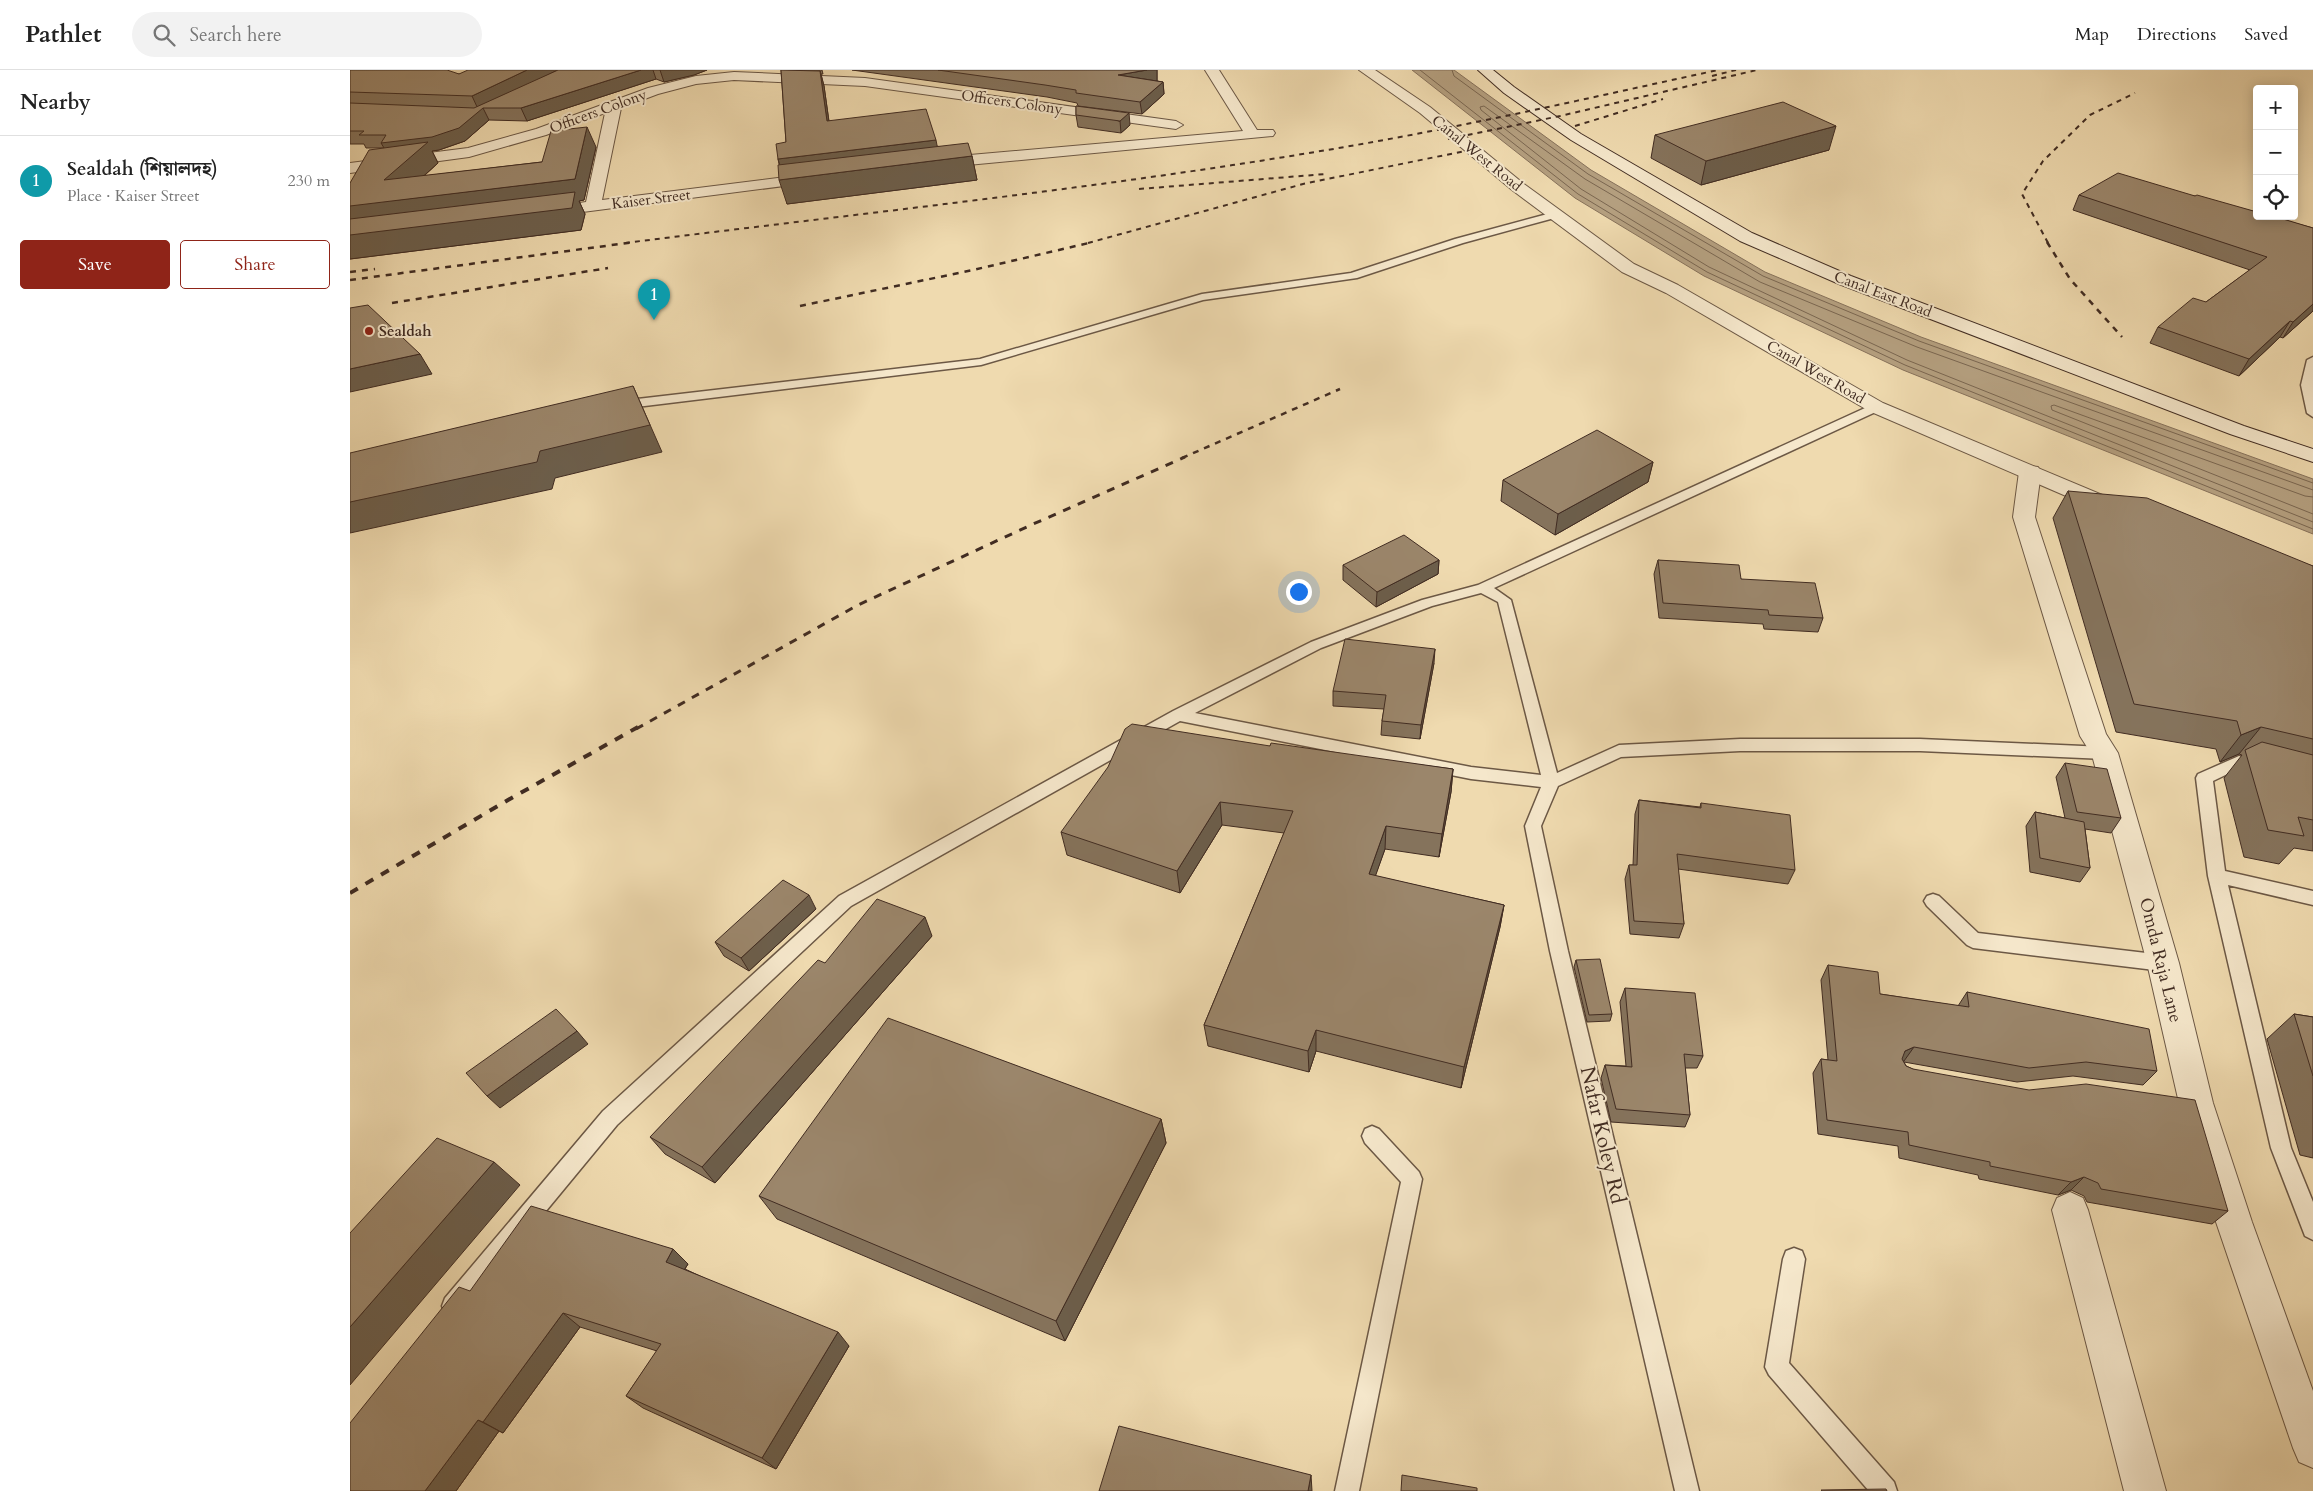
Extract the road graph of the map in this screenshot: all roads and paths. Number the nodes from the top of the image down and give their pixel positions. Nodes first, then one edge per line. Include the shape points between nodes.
1 (1212, 70) edge
2 (1366, 70) edge
3 (1485, 70) edge
4 (614, 105) junction
5 (1176, 125) dead end
6 (1268, 133) dead end
7 (1252, 134) junction
8 (924, 165) edge
9 (350, 168) edge
10 (836, 176) edge
11 (593, 207) junction
12 (525, 215) edge
13 (1556, 215) junction
14 (2313, 360) edge
15 (609, 407) edge
16 (1876, 407) junction
17 (2313, 413) edge
18 (2313, 455) edge
19 (2030, 472) junction
20 (2130, 515) edge
21 (1483, 588) junction
22 (1178, 715) junction
23 (2105, 753) junction
24 (2276, 771) edge
25 (1551, 782) junction
26 (2217, 876) junction
27 (2313, 898) edge
28 (1933, 901) dead end
29 (2163, 963) junction
30 (1372, 1136) dead end
31 (2070, 1210) dead end
32 (2313, 1230) edge
33 (1794, 1259) dead end
34 (439, 1323) edge
35 (2313, 1448) edge
36 (1347, 1491) edge
37 (1687, 1491) edge
38 (1886, 1491) edge
39 (2145, 1491) edge

1 - 7 street
2 - 13 street, Canal West Road via 1425,110
3 - 18 street, Canal East Road via 1576,137 1746,237 1845,280 2237,430
4 - 5 street, Officers Colony via 696,80 734,76 865,82
4 - 9 street, Officers Colony via 541,132 469,152
4 - 11 street
6 - 7 street
7 - 8 street
10 - 11 street, Kaiser Street
11 - 12 street, Kaiser Street
13 - 15 lane via 1459,241 1353,276 1202,298 980,362
13 - 16 street, Canal West Road via 1628,268 1672,289
14 - 17 lane via 2307,385
16 - 19 street, Canal West Road
16 - 21 lane
19 - 20 street, Canal West Road
19 - 23 street, Omda Raja Lane via 2024,517 2093,736
21 - 22 lane via 1427,603 1316,645
21 - 25 lane via 1504,600
22 - 25 lane via 1470,773
22 - 34 lane via 846,901 610,1118
23 - 25 lane via 1920,745 1740,745 1619,751
23 - 29 street, Omda Raja Lane
24 - 26 lane via 2239,762 2204,778
25 - 37 lane, Nafar Koley Rd via 1533,826 1559,951
26 - 27 lane
26 - 32 lane via 2281,1148
28 - 29 lane via 1973,940
29 - 35 street, Omda Raja Lane via 2186,1102 2234,1222
30 - 36 lane via 1412,1179
31 - 39 street
33 - 38 lane via 1777,1367

